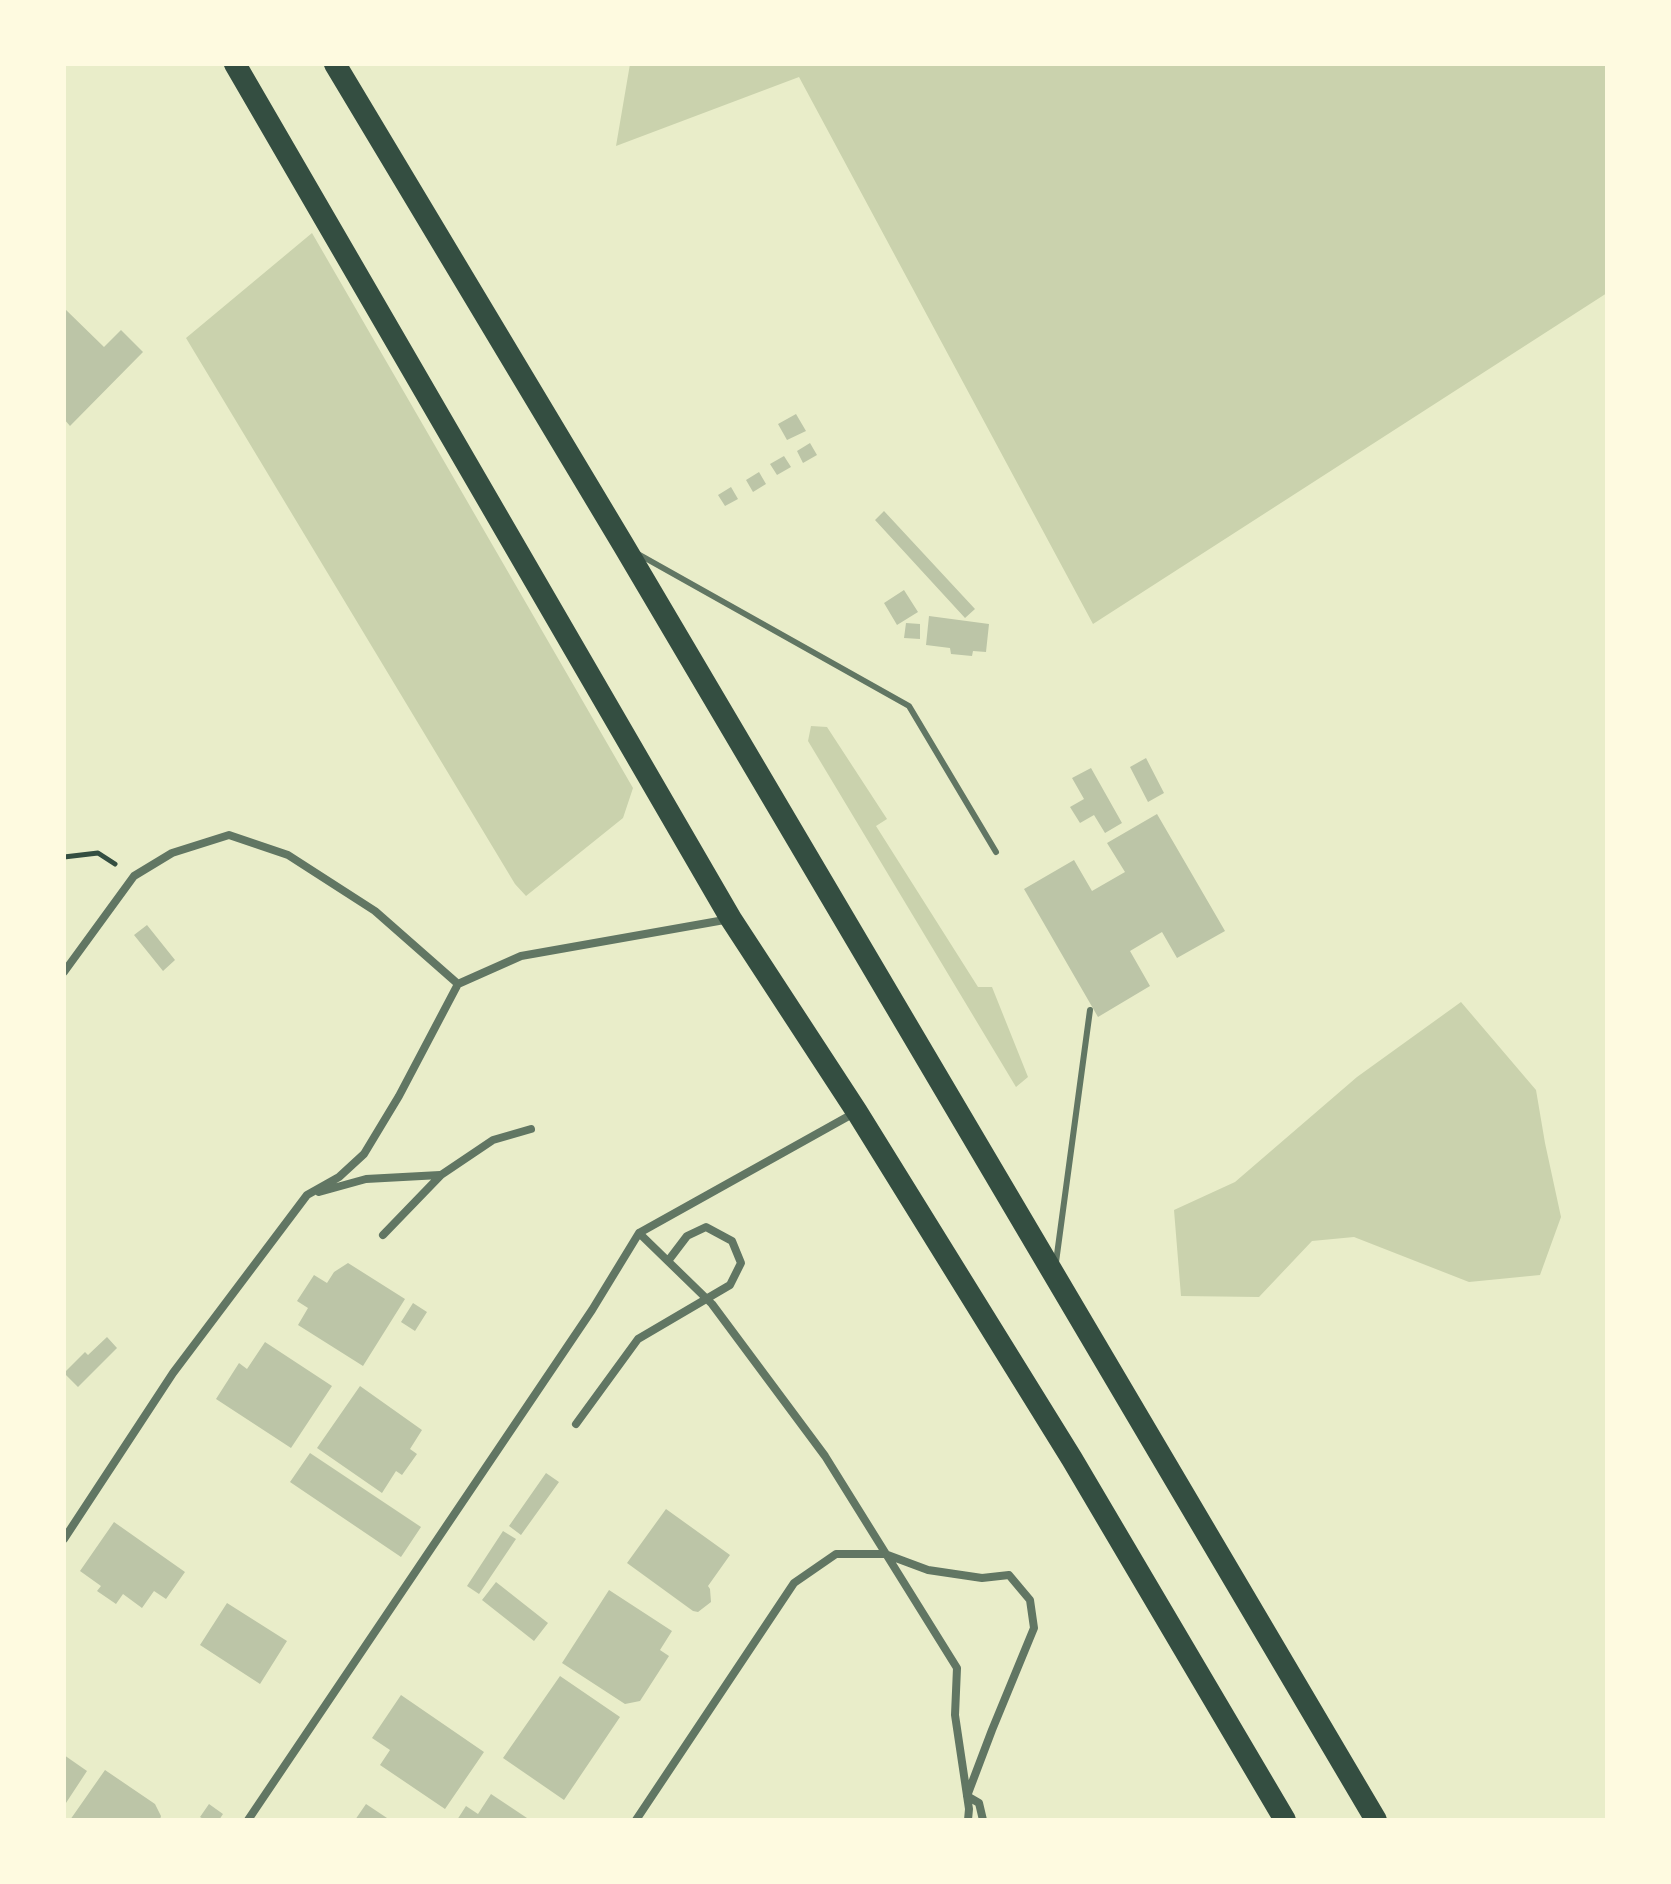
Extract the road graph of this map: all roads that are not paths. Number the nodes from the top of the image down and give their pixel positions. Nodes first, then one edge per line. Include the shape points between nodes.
1 (235, 64) edge
2 (335, 64) edge
3 (624, 546) junction
4 (996, 852) dead end
5 (731, 919) junction
6 (64, 972) edge
7 (458, 984) junction
8 (1090, 1010) dead end
9 (857, 1112) junction
10 (531, 1129) dead end
11 (441, 1175) junction
12 (307, 1195) junction
13 (639, 1233) junction
14 (383, 1235) dead end
15 (668, 1261) junction
16 (1055, 1274) junction
17 (706, 1298) junction
18 (576, 1424) dead end
19 (64, 1539) edge
20 (885, 1554) junction
21 (967, 1796) junction
22 (248, 1820) edge
23 (636, 1820) edge
24 (968, 1820) edge
25 (983, 1820) edge
26 (1285, 1820) edge
27 (1376, 1820) edge

1 - 5 highway
2 - 3 highway
3 - 4 lane via 909,706
3 - 16 highway
5 - 7 street via 521,956
5 - 9 highway
6 - 7 street via 134,876 172,853 229,835 288,855 375,911
7 - 12 street via 364,1154 339,1177
8 - 16 lane
9 - 13 street
9 - 26 highway via 1072,1459
10 - 11 street via 493,1140
11 - 12 street via 366,1179
11 - 14 street
12 - 19 street via 173,1373
13 - 15 street
13 - 22 street
15 - 17 street
15 - 17 street via 687,1236 706,1227 732,1241 741,1263 730,1285
16 - 27 highway
17 - 18 street via 638,1339
17 - 20 street via 825,1456
20 - 21 street via 957,1668 955,1715
20 - 21 street via 928,1570 982,1578 1009,1575 1030,1600 1034,1628
20 - 23 street via 836,1554 794,1583
21 - 24 street
21 - 25 street via 979,1803

